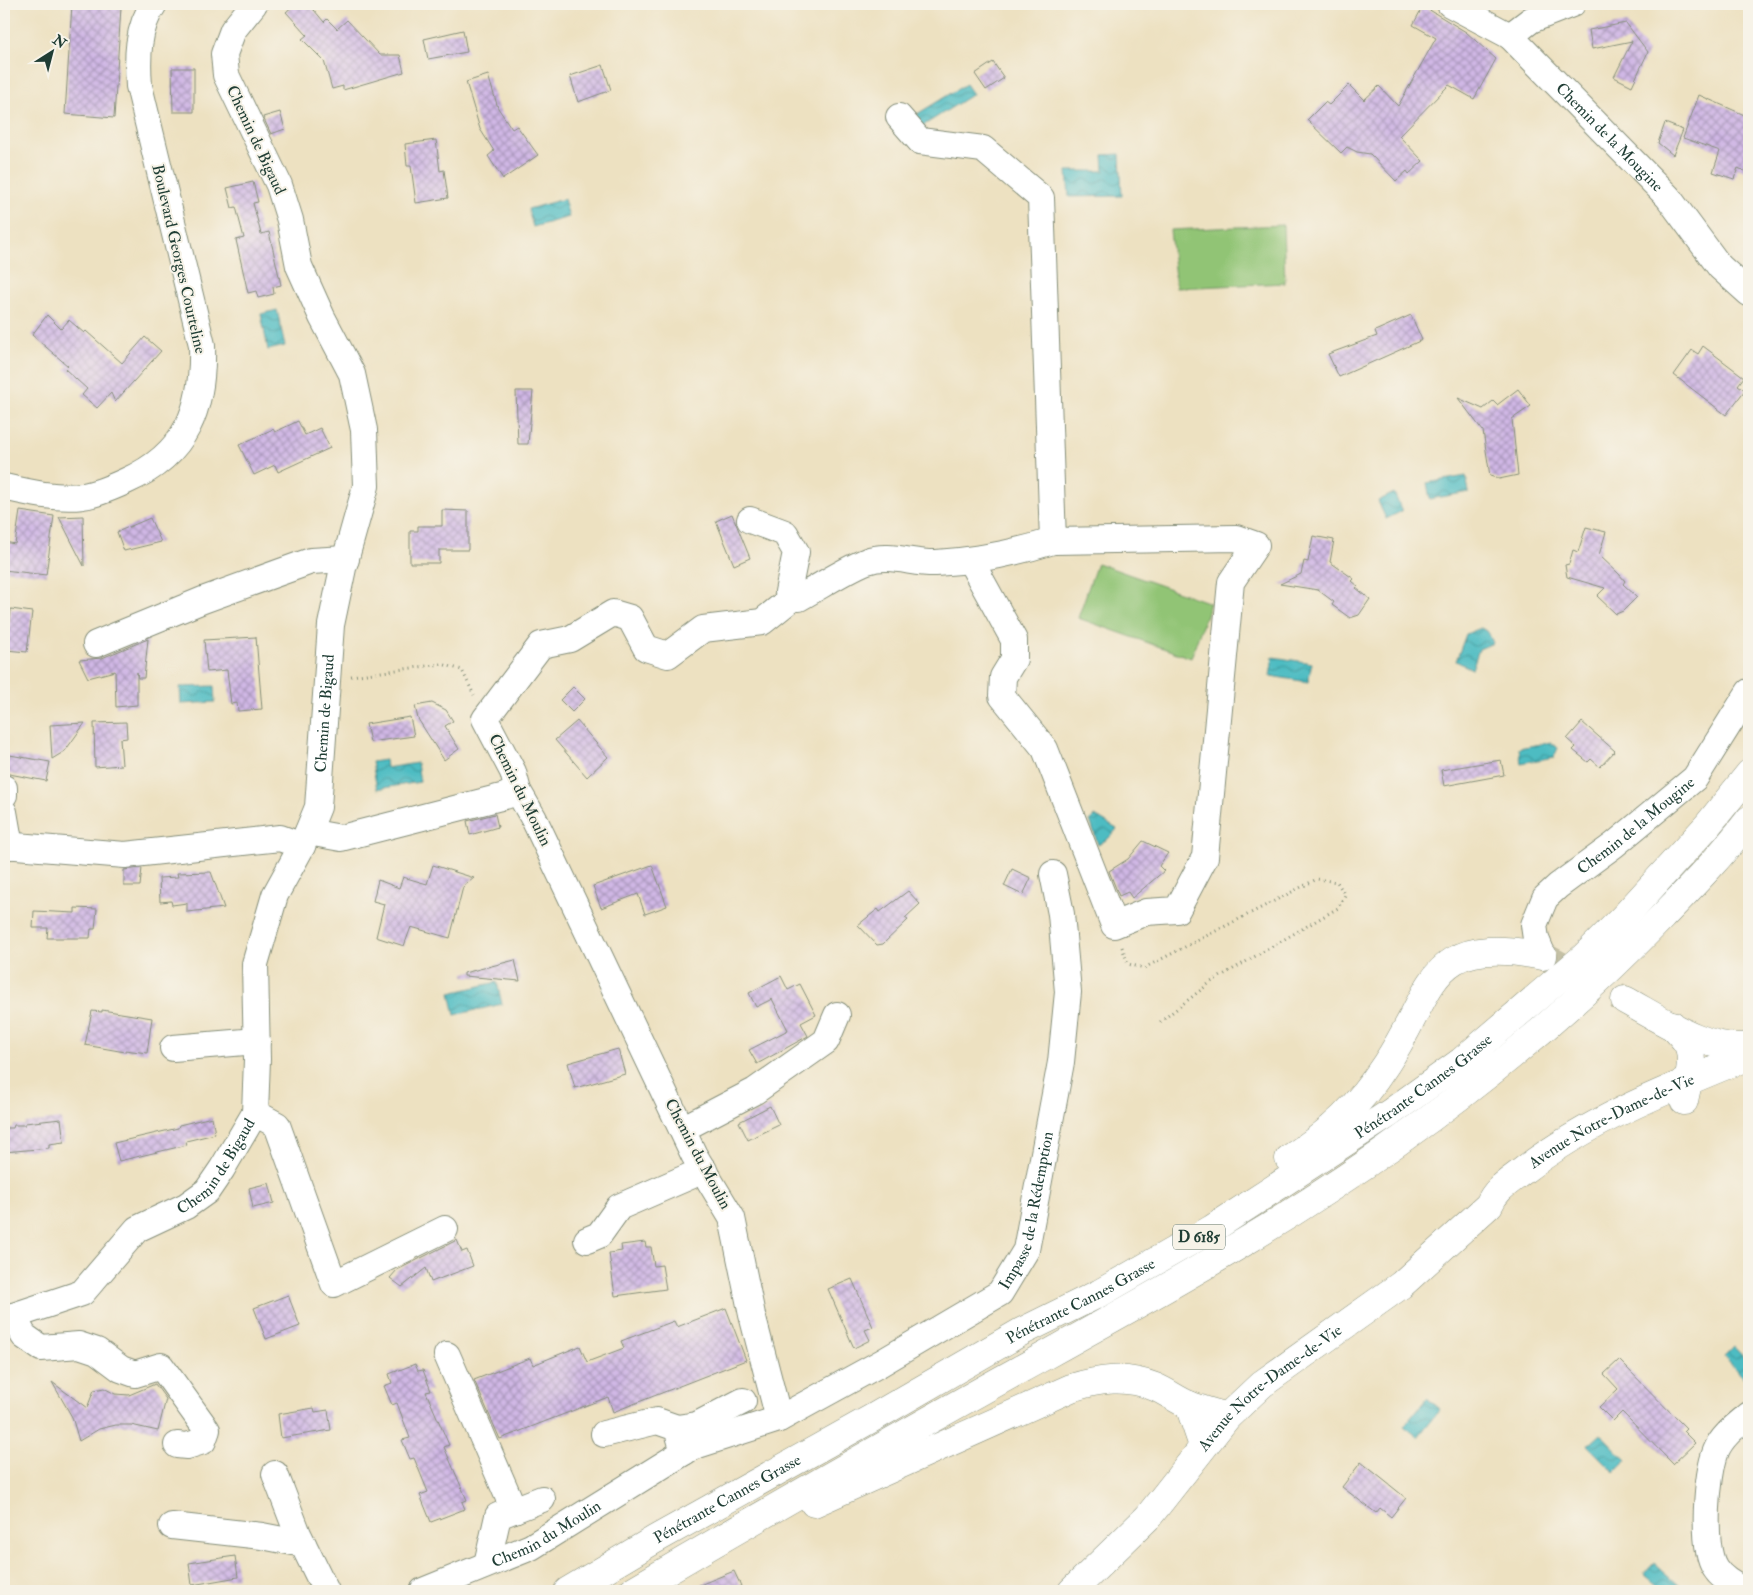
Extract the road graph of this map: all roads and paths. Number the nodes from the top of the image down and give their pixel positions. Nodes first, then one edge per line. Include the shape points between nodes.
1 (254, 4) edge
2 (1450, 4) edge
3 (1572, 4) edge
4 (150, 5) edge
5 (1510, 36) junction
6 (899, 117) dead end
7 (1749, 293) edge
8 (4, 487) edge
9 (750, 520) dead end
10 (1053, 541) junction
11 (346, 559) junction
12 (970, 560) junction
13 (792, 598) junction
14 (96, 644) dead end
15 (326, 678) junction
16 (1749, 692) edge
17 (485, 718) junction
18 (1749, 774) edge
19 (4, 788) edge
20 (518, 791) junction
21 (4, 795) edge
22 (4, 812) edge
23 (1746, 824) edge
24 (305, 839) junction
25 (7, 845) edge
26 (1053, 874) dead end
27 (1114, 925) junction
28 (1543, 956) joint
29 (1625, 1000) tunnel mouth
30 (837, 1016) dead end
31 (1160, 1022) dead end
32 (1672, 1025) junction
33 (257, 1042) junction
34 (1749, 1046) edge
35 (173, 1048) dead end
36 (1749, 1056) edge
37 (1749, 1074) edge
38 (1686, 1091) junction
39 (255, 1113) junction
40 (682, 1129) junction
41 (704, 1170) junction
42 (445, 1229) dead end
43 (587, 1240) dead end
44 (8, 1317) edge
45 (1021, 1332) junction
46 (447, 1355) dead end
47 (743, 1401) dead end
48 (1189, 1405) junction
49 (1749, 1415) edge
50 (1226, 1417) junction
51 (779, 1419) junction
52 (604, 1434) dead end
53 (680, 1440) junction
54 (178, 1445) dead end
55 (1204, 1446) junction
56 (275, 1474) dead end
57 (542, 1499) dead end
58 (514, 1510) junction
59 (172, 1526) dead end
60 (303, 1544) junction
61 (680, 1563) junction
62 (487, 1564) junction
63 (326, 1591) edge
64 (423, 1591) edge
65 (568, 1591) edge
66 (632, 1591) edge
67 (1072, 1591) edge
68 (1745, 1591) edge

1 - 11 street, Chemin de Bigaud via 233,30 224,54 226,75 279,185 299,266 352,374 364,430 366,486
2 - 5 street, Chemin de la Mougine
3 - 5 street via 1532,20
4 - 8 street, Boulevard Georges Courteline via 137,52 139,86 202,345 203,373 198,403 190,425 160,462 121,483 84,496 54,496
5 - 7 street, Chemin de la Mougine via 1668,197 1720,267
6 - 10 street via 920,141 983,150 1041,198
9 - 13 street via 785,533 796,552 788,592
10 - 12 street
10 - 27 street via 1236,538 1256,546 1231,582 1205,858 1176,910 1146,912
11 - 14 street via 310,561
11 - 15 street, Chemin de Bigaud via 331,625
12 - 13 street via 933,563 884,558 868,561 799,598
12 - 27 street via 1014,640 1014,659 1002,676 1002,696 1045,748
13 - 17 street via 762,622 704,630 668,654 646,648 630,618 613,613 570,639 541,645
15 - 17 path, Chemin du Moulin via 442,664 462,670
15 - 24 street, Chemin de Bigaud via 318,807
16 - 28 street, Chemin de la Mougine via 1695,778 1545,898 1534,925
17 - 20 street, Chemin du Moulin via 513,772
18 - 45 main road, Pénétrante Cannes Grasse / D 6185 via 1707,826 1610,931 1462,1061 1305,1170 1212,1229 1100,1293
19 - 21 street
20 - 24 street via 341,838
20 - 40 street, Chemin du Moulin
22 - 25 street
23 - 61 main road, Pénétrante Cannes Grasse / D 6185 via 1620,961 1564,1012 1495,1069 1360,1168 1236,1247
24 - 25 street via 280,838 125,855
24 - 33 street, Chemin de Bigaud via 275,895 255,964
26 - 51 street, Impasse de la Rédemption via 1061,914 1068,992 1061,1062 1026,1250 1000,1293
27 - 31 path via 1128,964 1144,968 1317,880 1337,882 1345,895 1338,908 1211,982
28 - 45 main road via 1512,950 1484,950 1445,966 1430,984 1387,1062 1347,1115 1307,1147
29 - 32 main road
30 - 40 street via 826,1041 754,1091
32 - 34 main road via 1720,1046
32 - 38 main road via 1688,1044 1691,1062
33 - 35 street
33 - 39 street, Chemin de Bigaud
36 - 38 main road, Avenue Notre-Dame-de-Vie
37 - 38 main road, Avenue Notre-Dame-de-Vie
38 - 50 main road, Avenue Notre-Dame-de-Vie via 1556,1156 1501,1202 1488,1205 1400,1285 1262,1384
39 - 42 street via 277,1125 334,1284
39 - 44 street, Chemin de Bigaud via 207,1191 186,1206 137,1229 82,1293
40 - 41 street, Chemin du Moulin
41 - 43 street via 619,1207 600,1235
41 - 51 street, Chemin du Moulin via 732,1218 752,1315
44 - 54 street via 24,1336 41,1348 79,1345 97,1351 121,1369 135,1374 161,1366 207,1430 203,1441
45 - 65 main road, Pénétrante Cannes Grasse / D 6185
46 - 58 street
47 - 53 street via 697,1425
48 - 50 main road
48 - 55 main road
48 - 61 main road via 1154,1386 1134,1380 1115,1378 1071,1388
49 - 68 street via 1728,1433 1716,1451 1706,1509 1707,1543 1715,1568
50 - 55 main road, Avenue Notre-Dame-de-Vie
51 - 53 street, Chemin du Moulin via 692,1447
52 - 53 street via 657,1421
53 - 62 street, Chemin du Moulin via 531,1547
55 - 67 main road, Avenue Notre-Dame-de-Vie via 1148,1517
56 - 60 street
57 - 58 street
58 - 62 street via 498,1516
59 - 60 street
60 - 63 street
61 - 66 main road, Pénétrante Cannes Grasse / D 6185
62 - 64 street, Chemin du Moulin

